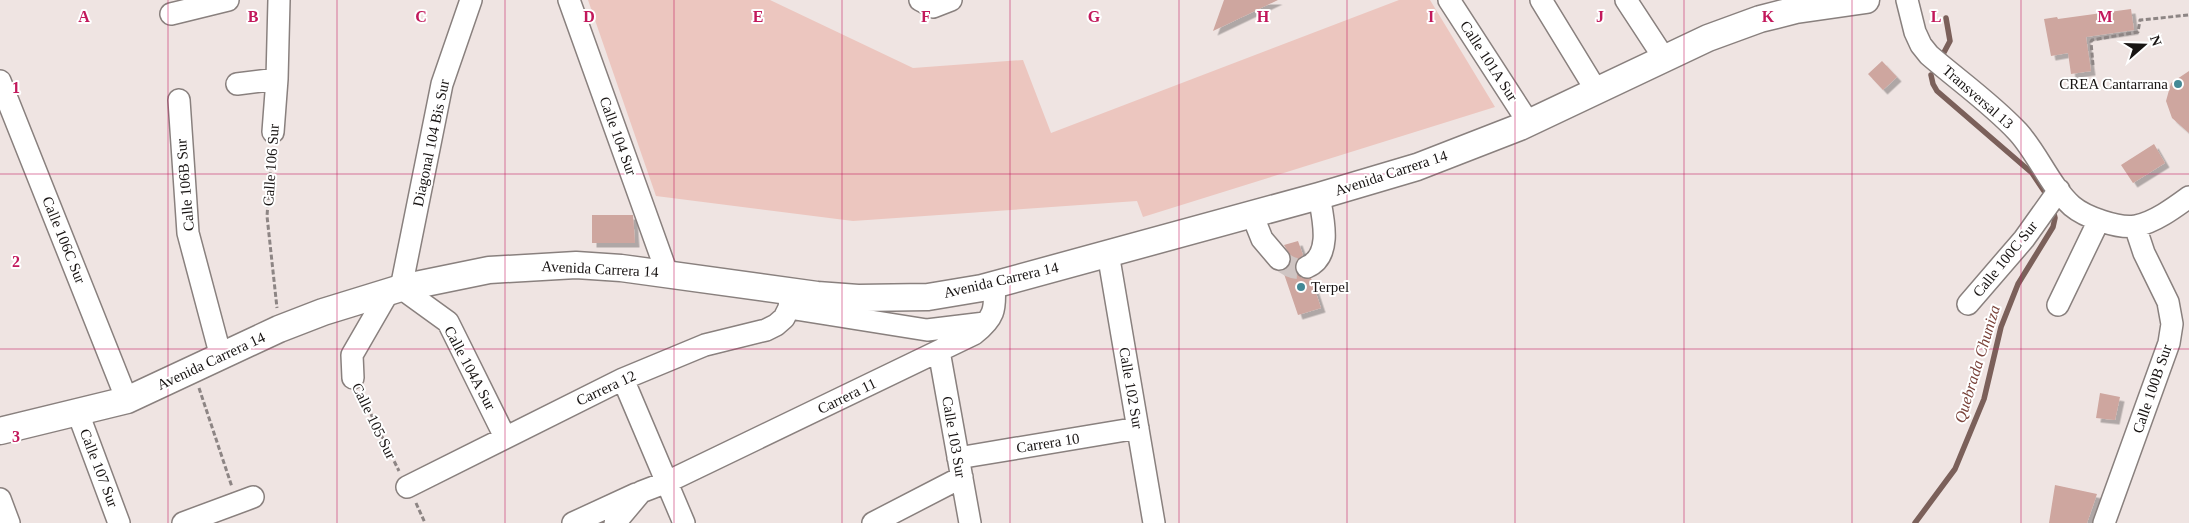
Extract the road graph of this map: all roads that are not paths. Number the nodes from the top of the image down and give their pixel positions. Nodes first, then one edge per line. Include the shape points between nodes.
1 (228, 0) edge
2 (279, 0) edge
3 (471, 0) edge
4 (569, 0) edge
5 (920, 0) edge
6 (951, 0) edge
7 (1449, 0) edge
8 (1541, 0) edge
9 (1626, 0) edge
10 (1866, 0) edge
11 (1907, 0) edge
12 (190, 4) edge
13 (171, 14) dead end
14 (1664, 58) junction
15 (277, 79) junction
16 (0, 81) edge
17 (237, 84) dead end
18 (1596, 90) junction
19 (179, 100) dead end
20 (1528, 122) junction
21 (273, 132) road end
22 (2059, 190) junction
23 (1319, 196) junction
24 (2189, 197) edge
25 (1252, 214) junction
26 (2099, 220) junction
27 (2135, 226) junction
28 (1108, 253) junction
29 (1279, 259) tunnel mouth
30 (1307, 266) dead end
31 (667, 273) junction
32 (994, 284) junction
33 (395, 290) junction
34 (790, 300) junction
35 (1968, 304) dead end
36 (2058, 305) dead end
37 (988, 323) junction
38 (939, 351) junction
39 (221, 357) junction
40 (353, 378) road end
41 (623, 379) junction
42 (127, 400) junction
43 (78, 414) junction
44 (1138, 428) junction
45 (0, 431) edge
46 (505, 437) junction
47 (960, 467) junction
48 (667, 482) junction
49 (407, 486) road end
50 (641, 492) junction
51 (0, 499) edge
52 (246, 500) road end
53 (9, 523) edge
54 (120, 523) edge
55 (183, 523) edge
56 (574, 523) edge
57 (615, 523) edge
58 (684, 523) edge
59 (873, 523) edge
60 (970, 523) edge
61 (1154, 523) edge
62 (2104, 523) edge

1 - 12 street
2 - 15 street, Calle 106 Sur
3 - 33 street, Diagonal 104 Bis Sur via 442,84
4 - 31 street, Calle 104 Sur
5 - 6 street via 933,7
7 - 20 street, Calle 101A Sur
8 - 18 street
9 - 14 street
10 - 14 main road, Avenida Carrera 14 via 1796,10 1760,19
11 - 22 street, Transversal 13 via 1921,45 1929,55 2015,130 2032,148
12 - 13 street
14 - 18 main road, Avenida Carrera 14
15 - 17 street
15 - 21 street, Calle 106 Sur
16 - 42 street, Calle 106C Sur
18 - 20 main road, Avenida Carrera 14
19 - 39 street, Calle 106B Sur via 188,233
20 - 23 main road, Avenida Carrera 14 via 1424,164
22 - 26 street via 2072,206
22 - 35 street, Calle 100C Sur via 2024,239
23 - 25 main road, Avenida Carrera 14
23 - 30 street via 1324,225 1323,251 1315,263
24 - 27 street via 2158,217
25 - 28 main road, Avenida Carrera 14
25 - 29 street via 1262,239
26 - 27 street
26 - 36 street
27 - 62 street, Calle 100B Sur via 2168,302 2172,324 2169,343
28 - 32 main road, Avenida Carrera 14
28 - 44 street, Calle 102 Sur
31 - 33 main road, Avenida Carrera 14 via 576,265 536,266 489,270
31 - 34 main road, Avenida Carrera 14
32 - 34 main road, Avenida Carrera 14 via 952,293 901,298
32 - 37 street via 995,301
33 - 39 main road, Avenida Carrera 14 via 323,312
33 - 40 street, Calle 105 Sur via 352,355
33 - 46 street, Calle 104A Sur via 448,322
34 - 37 street via 927,330
34 - 41 street, Carrera 12 via 784,318 776,326 705,345
37 - 38 street, Carrera 11 via 974,334
38 - 47 street, Calle 103 Sur
38 - 48 street, Carrera 11
39 - 42 main road, Avenida Carrera 14
41 - 46 street, Carrera 12
41 - 48 street
42 - 43 main road, Avenida Carrera 14
43 - 45 main road, Avenida Carrera 14
43 - 54 street, Calle 107 Sur
44 - 47 street, Carrera 10
44 - 61 street, Calle 102 Sur
46 - 49 street, Carrera 12
47 - 59 street, Carrera 10
47 - 60 street, Calle 103 Sur
48 - 50 street, Carrera 11
48 - 58 street
50 - 56 street
50 - 57 street
51 - 53 street
52 - 55 street

